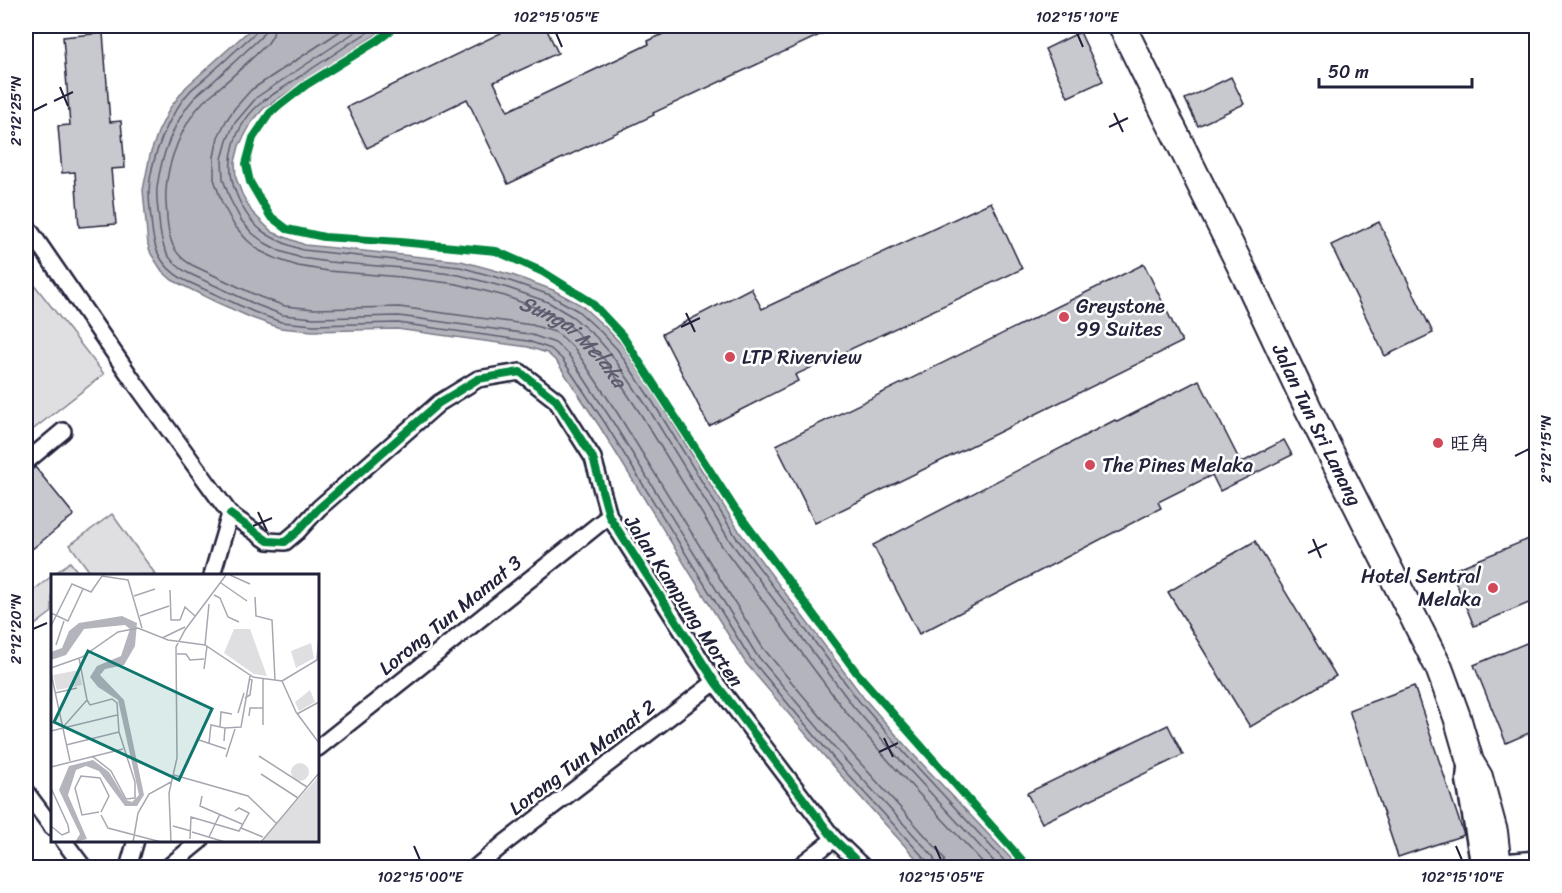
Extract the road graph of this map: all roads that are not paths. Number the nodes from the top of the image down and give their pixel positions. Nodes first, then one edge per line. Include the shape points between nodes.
1 (1122, 26) edge
2 (26, 225) edge
3 (63, 430) dead end
4 (26, 462) edge
5 (230, 514) junction
6 (609, 516) junction
7 (212, 574) edge
8 (716, 682) junction
9 (320, 745) edge
10 (1470, 762) junction
11 (26, 792) edge
12 (51, 826) edge
13 (834, 839) junction
14 (65, 842) edge
15 (135, 842) edge
16 (198, 842) edge
17 (1536, 859) edge
18 (1491, 865) edge
19 (84, 867) edge
20 (128, 867) edge
21 (167, 867) edge
22 (475, 867) edge
23 (797, 867) edge
24 (864, 867) edge

1 - 10 main road, Jalan Tun Sri Lanang via 1439,668
2 - 5 street, Jalan Kampung Morten
3 - 4 street
5 - 6 street, Jalan Kampung Morten via 268,542 285,542 439,403 478,379 520,372 556,400 593,458
5 - 7 street
6 - 8 street, Jalan Kampung Morten
6 - 9 street, Lorong Tun Mamat 3
8 - 13 street, Jalan Kampung Morten
8 - 22 street, Lorong Tun Mamat 2
10 - 18 street via 1468,780
10 - 18 main road, Jalan Tun Sri Lanang via 1479,777 1494,832
11 - 12 street
13 - 23 street
13 - 24 street, Jalan Kampung Morten
14 - 19 street
15 - 20 street
16 - 21 street
17 - 18 street

